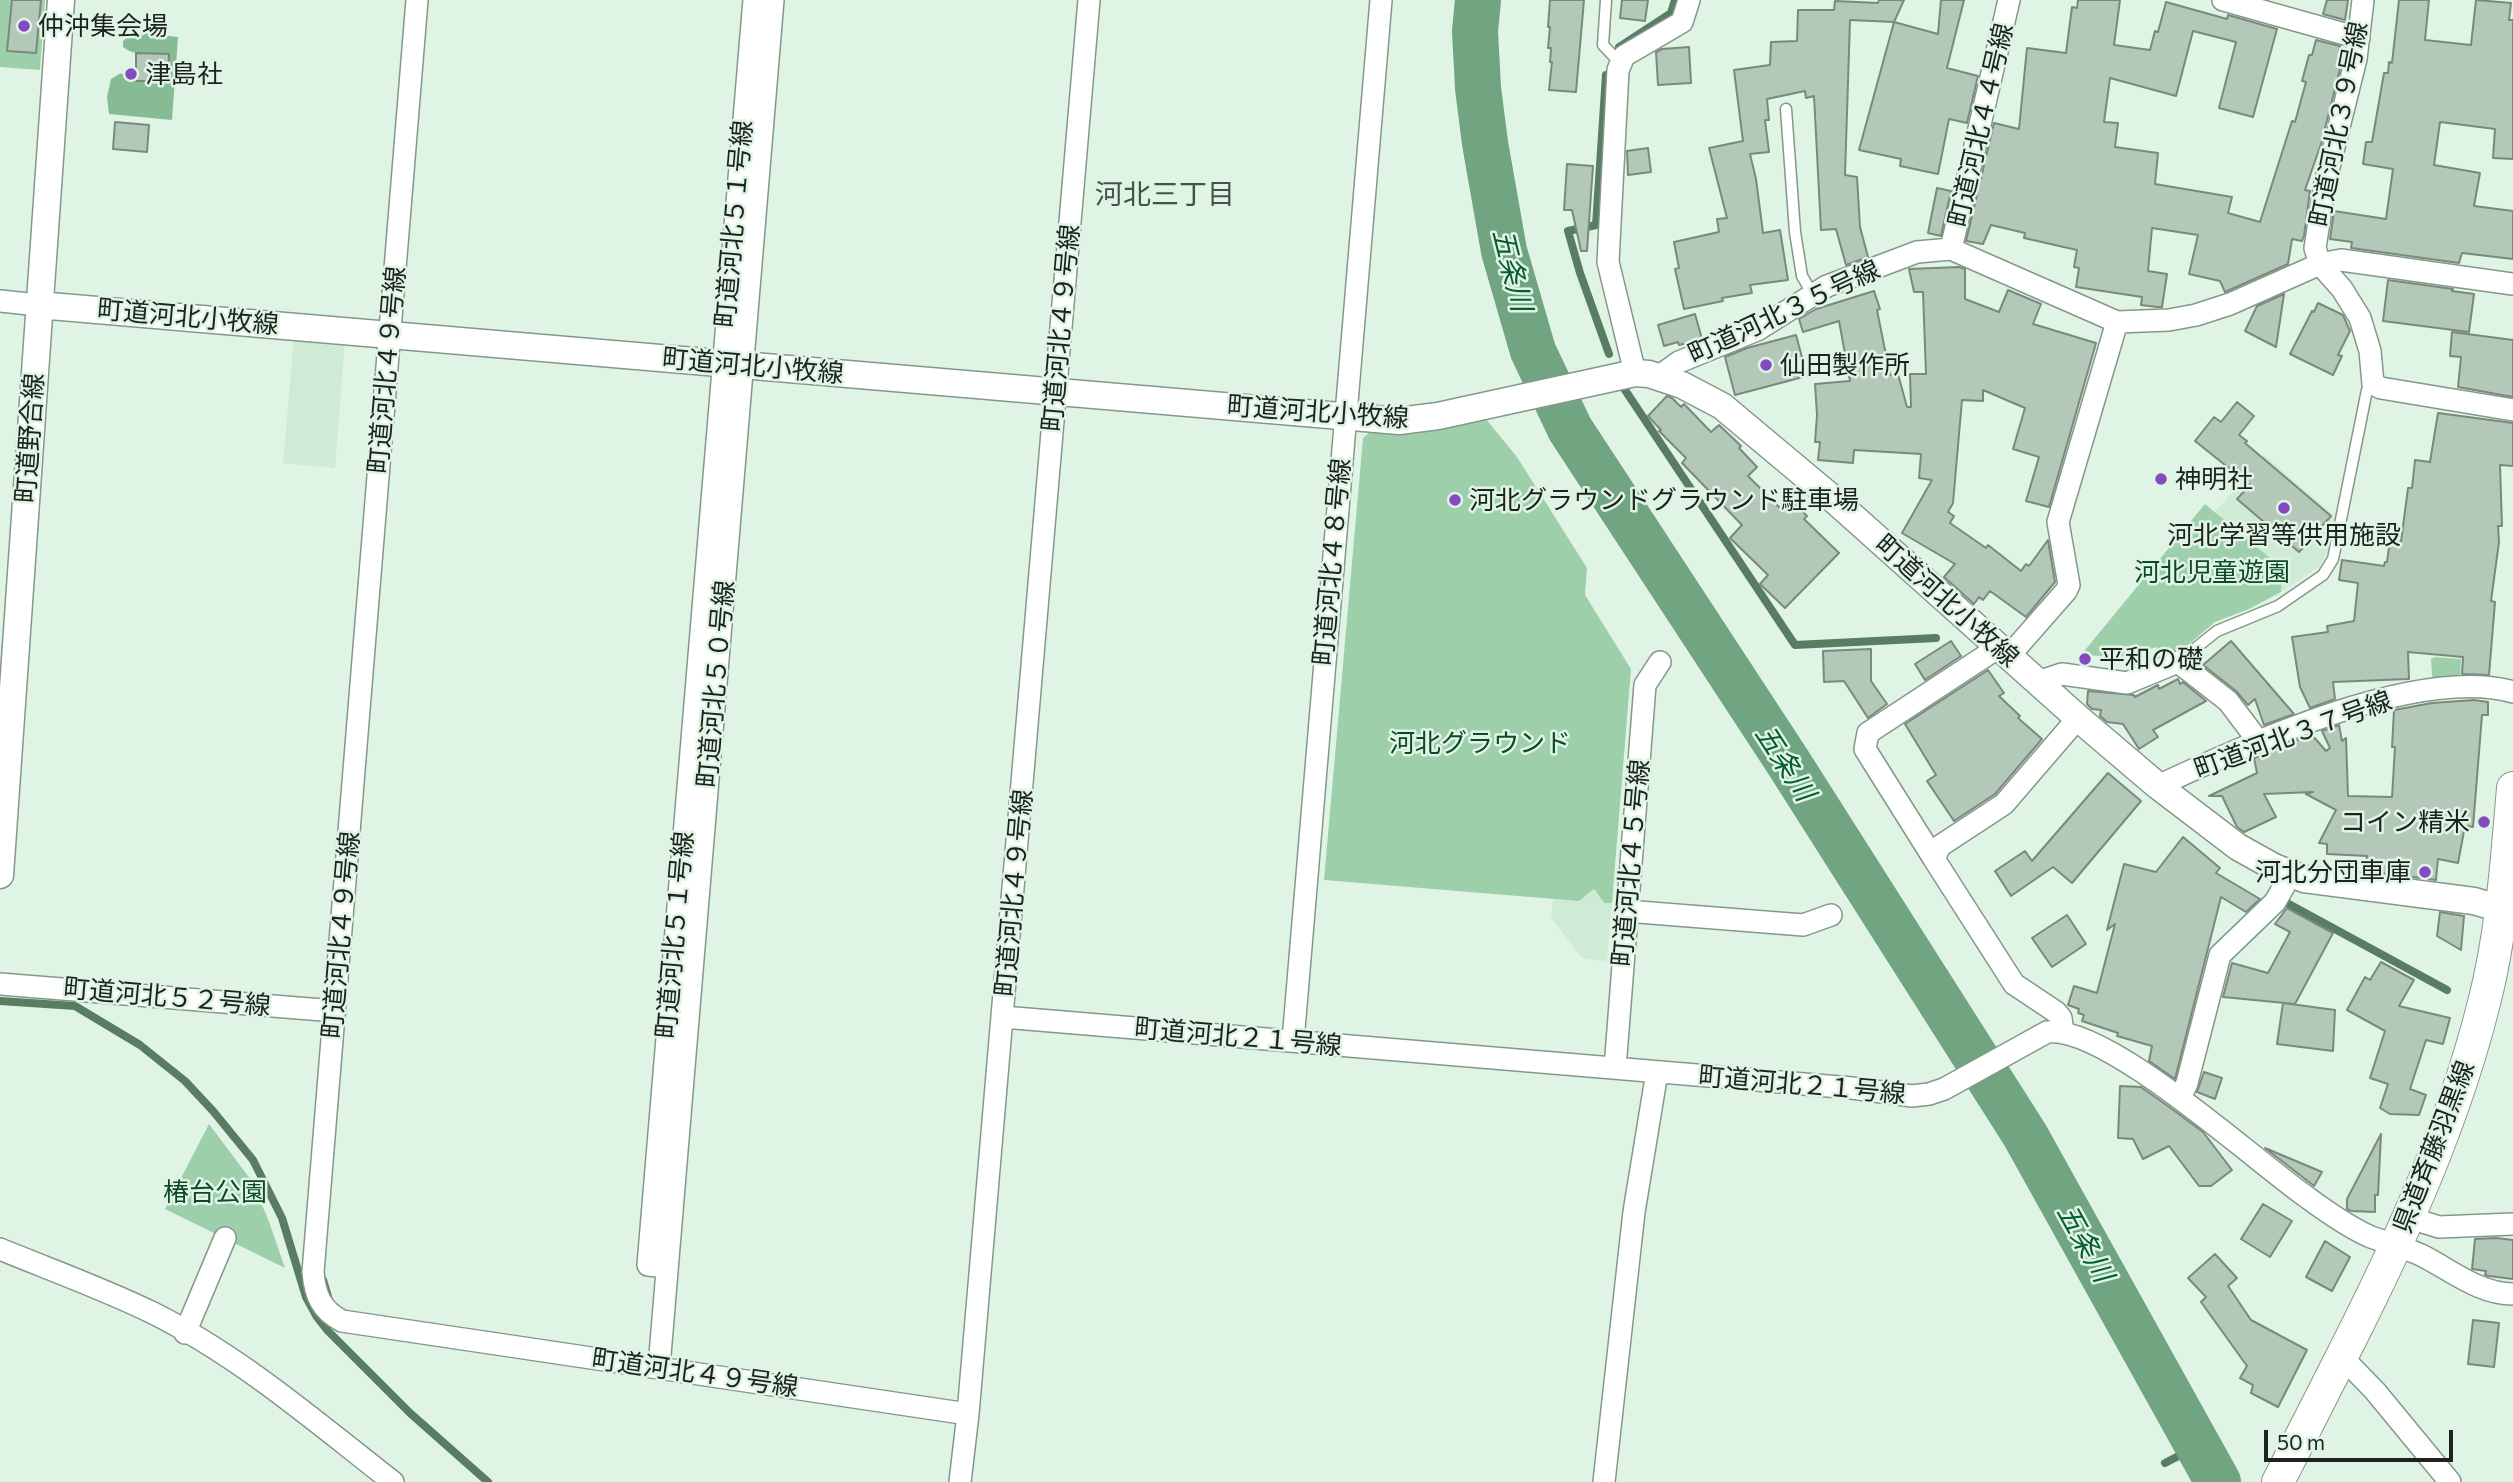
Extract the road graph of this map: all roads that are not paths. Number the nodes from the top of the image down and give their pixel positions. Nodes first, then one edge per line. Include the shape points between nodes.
1 (61, 0) edge
2 (417, 0) edge
3 (754, 0) edge
4 (773, 0) edge
5 (1088, 0) edge
6 (1381, 0) edge
7 (1606, 0) edge
8 (1689, 0) edge
9 (2009, 0) edge
10 (2223, 0) edge
11 (2363, 0) edge
12 (2359, 38) junction
13 (1620, 63) junction
14 (1786, 109) dead end
15 (1951, 249) junction
16 (2320, 264) junction
17 (2513, 284) edge
18 (1813, 295) junction
19 (0, 301) edge
20 (38, 304) junction
21 (2117, 322) junction
22 (390, 334) junction
23 (732, 364) junction
24 (1635, 373) junction
25 (1662, 378) junction
26 (2373, 384) junction
27 (1056, 392) junction
28 (2513, 410) edge
29 (1344, 417) junction
30 (2004, 651) junction
31 (1660, 662) dead end
32 (2178, 662) junction
33 (2038, 682) junction
34 (2513, 692) edge
35 (2078, 718) junction
36 (2259, 742) junction
37 (2158, 786) junction
38 (2513, 788) edge
39 (1934, 859) junction
40 (0, 863) edge
41 (2291, 874) junction
42 (0, 875) edge
43 (1626, 911) junction
44 (2507, 911) edge
45 (1831, 915) dead end
46 (0, 984) edge
47 (334, 1011) junction
48 (1003, 1017) junction
49 (2063, 1033) junction
50 (1293, 1041) junction
51 (1615, 1068) junction
52 (1657, 1072) junction
53 (2180, 1098) junction
54 (2513, 1224) edge
55 (2403, 1232) junction
56 (225, 1238) dead end
57 (0, 1249) edge
58 (2513, 1294) edge
59 (185, 1332) junction
60 (2341, 1356) junction
61 (659, 1367) junction
62 (968, 1414) junction
63 (2278, 1481) edge
64 (393, 1482) edge
65 (960, 1482) edge
66 (1604, 1482) edge
67 (2450, 1482) edge

1 - 20 street, 町道野合線
2 - 22 street, 町道河北４９号線
3 - 23 street, 町道河北５１号線
4 - 23 street, 町道河北５０号線
5 - 27 street, 町道河北４９号線
6 - 29 street, 町道河北４８号線
7 - 13 lane via 1603,45
8 - 13 street via 1682,22 1624,56
9 - 15 street, 町道河北４４号線
10 - 12 street
11 - 12 street, 町道河北３９号線
12 - 16 street, 町道河北３９号線 via 2325,183 2315,248
13 - 24 street via 1608,262
14 - 18 lane via 1795,232 1802,276
15 - 18 street, 町道河北３５号線 via 1917,252
15 - 21 street, 町道河北３５号線
16 - 17 street, 町道河北３５号線 via 2341,260
16 - 21 street, 町道河北３５号線 via 2196,314
16 - 26 street, 町道河北３９号線 via 2361,318
18 - 25 street, 町道河北３５号線 via 1757,330 1671,366
19 - 20 street
20 - 22 street, 町道河北小牧線
20 - 40 street, 町道野合線
21 - 30 street via 2058,522 2069,584
22 - 23 street, 町道河北小牧線
22 - 47 street, 町道河北４９号線
23 - 27 street, 町道河北小牧線
23 - 61 street, 町道河北５０号線
24 - 25 street, 町道河北小牧線
24 - 29 street, 町道河北小牧線 via 1415,419
25 - 30 street, 町道河北小牧線 via 1722,406
26 - 28 street
26 - 32 lane via 2367,390 2333,559 2323,575 2277,606 2217,631
27 - 29 street, 町道河北小牧線
27 - 48 street, 町道河北４９号線
29 - 50 street, 町道河北４８号線
30 - 33 street, 町道河北小牧線
30 - 39 street via 1868,733 1865,749
31 - 43 street, 町道河北４５号線 via 1645,685
32 - 33 street via 2127,683 2062,674
32 - 36 street via 2228,701
33 - 35 street, 町道河北小牧線
34 - 36 street, 町道河北３７号線 via 2459,686 2379,700
35 - 37 street, 町道河北小牧線
35 - 39 street via 2004,804 1940,846
36 - 37 street, 町道河北３７号線
37 - 41 street, 町道河北小牧線 via 2238,847
38 - 44 main road, 県道斉藤羽黒線
39 - 49 street via 2014,984 2056,1012
40 - 42 street, 町道野合線
41 - 44 street, 町道河北小牧線 via 2319,882 2474,901
41 - 53 street via 2275,902 2220,955
43 - 45 street via 1803,925
43 - 51 street, 町道河北４５号線
44 - 55 main road, 県道斉藤羽黒線 via 2464,1077
46 - 47 street, 町道河北５２号線
47 - 61 street, 町道河北４９号線 via 313,1272 314,1289 331,1315 342,1321
48 - 50 street, 町道河北２１号線
48 - 62 street, 町道河北４９号線
49 - 52 street, 町道河北２１号線 via 2047,1032 1944,1089 1912,1096
49 - 53 street via 2089,1042
50 - 51 street, 町道河北２１号線
51 - 52 street, 町道河北２１号線
52 - 66 street via 1634,1212
53 - 55 street via 2308,1198 2368,1236
54 - 55 street
55 - 58 street via 2422,1256 2487,1290
55 - 60 main road, 県道斉藤羽黒線
56 - 59 street
57 - 59 street
59 - 64 street via 249,1370
60 - 63 main road, 県道斉藤羽黒線
60 - 67 street
61 - 62 street, 町道河北４９号線
62 - 65 street

